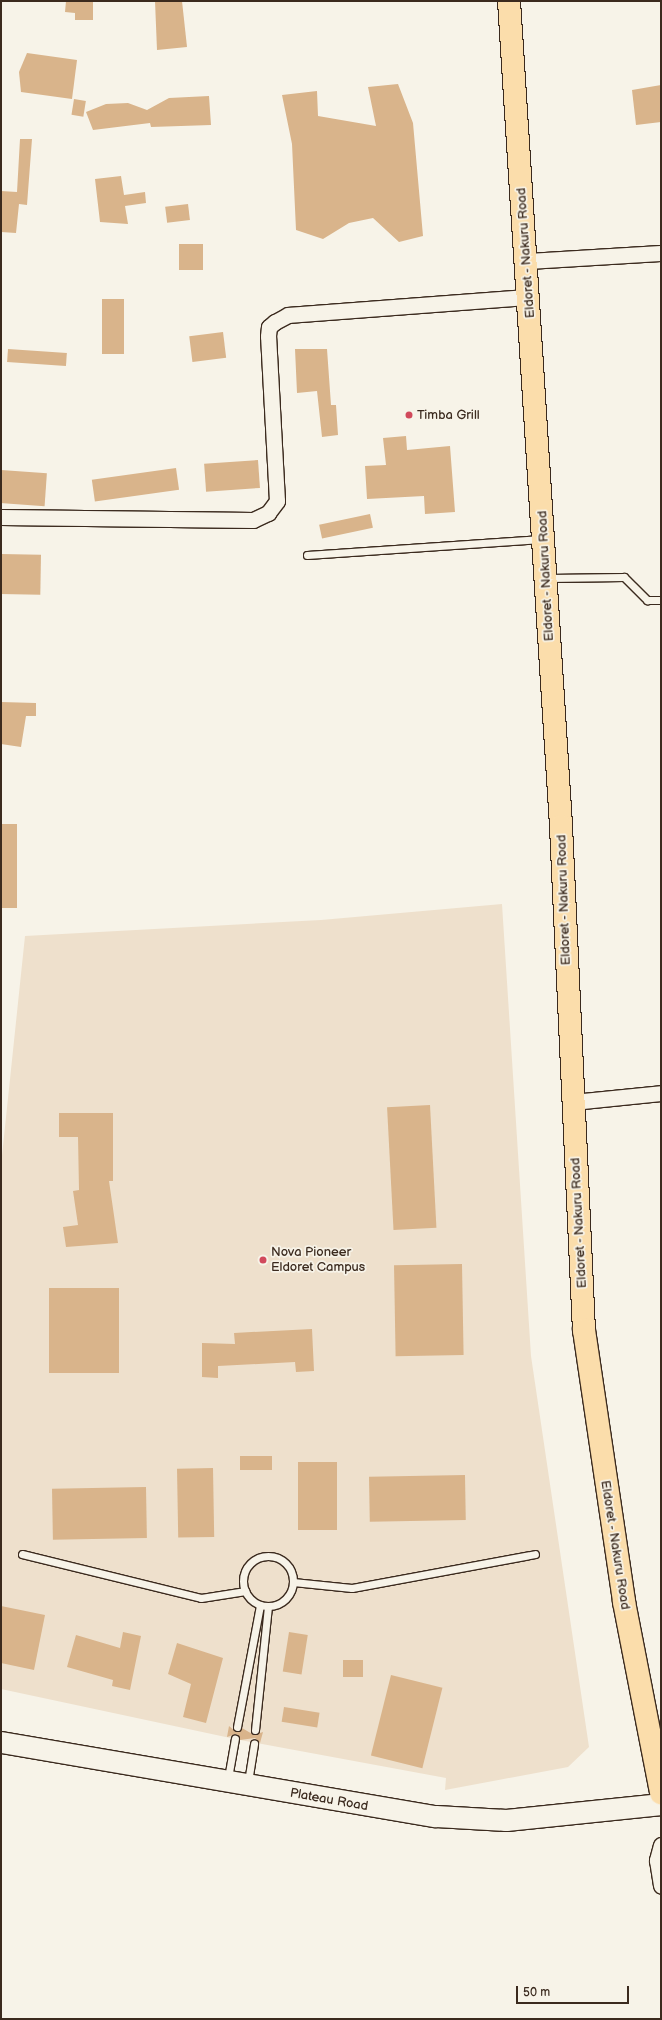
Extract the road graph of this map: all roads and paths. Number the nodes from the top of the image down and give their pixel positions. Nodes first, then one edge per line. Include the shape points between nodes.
1 (509, 1) edge
2 (661, 253) edge
3 (527, 261) junction
4 (529, 297) junction
5 (1, 517) edge
6 (544, 539) junction
7 (307, 555) dead end
8 (546, 578) junction
9 (661, 600) edge
10 (661, 1093) edge
11 (573, 1102) junction
12 (22, 1554) dead end
13 (536, 1554) dead end
14 (293, 1582) junction
15 (244, 1591) junction
16 (260, 1605) junction
17 (268, 1607) junction
18 (237, 1727) dead end
19 (255, 1730) dead end
20 (235, 1739) dead end
21 (1, 1742) edge
22 (254, 1743) dead end
23 (237, 1784) junction
24 (661, 1793) edge
25 (661, 1804) edge
26 (661, 1845) edge
27 (661, 1886) edge

1 - 3 highway, Eldoret - Nakuru Road
2 - 3 street
3 - 4 highway, Eldoret - Nakuru Road
4 - 5 street via 288,316 275,322 269,327 268,336 277,501 268,513 253,520
4 - 6 highway, Eldoret - Nakuru Road
6 - 7 lane
6 - 8 highway, Eldoret - Nakuru Road
8 - 9 lane via 610,574 624,577 647,600
8 - 11 highway, Eldoret - Nakuru Road
10 - 11 street
11 - 24 highway, Eldoret - Nakuru Road via 584,1330 595,1418 632,1649
12 - 15 lane via 201,1598
13 - 14 lane via 352,1588
14 - 15 lane via 283,1561 266,1556 250,1563 245,1570
14 - 17 lane via 287,1598
15 - 16 lane
16 - 17 lane
16 - 18 lane
17 - 19 lane
20 - 23 lane
21 - 23 street, Plateau Road
22 - 23 lane
23 - 25 street, Plateau Road via 373,1807 506,1820
26 - 27 street via 657,1860

